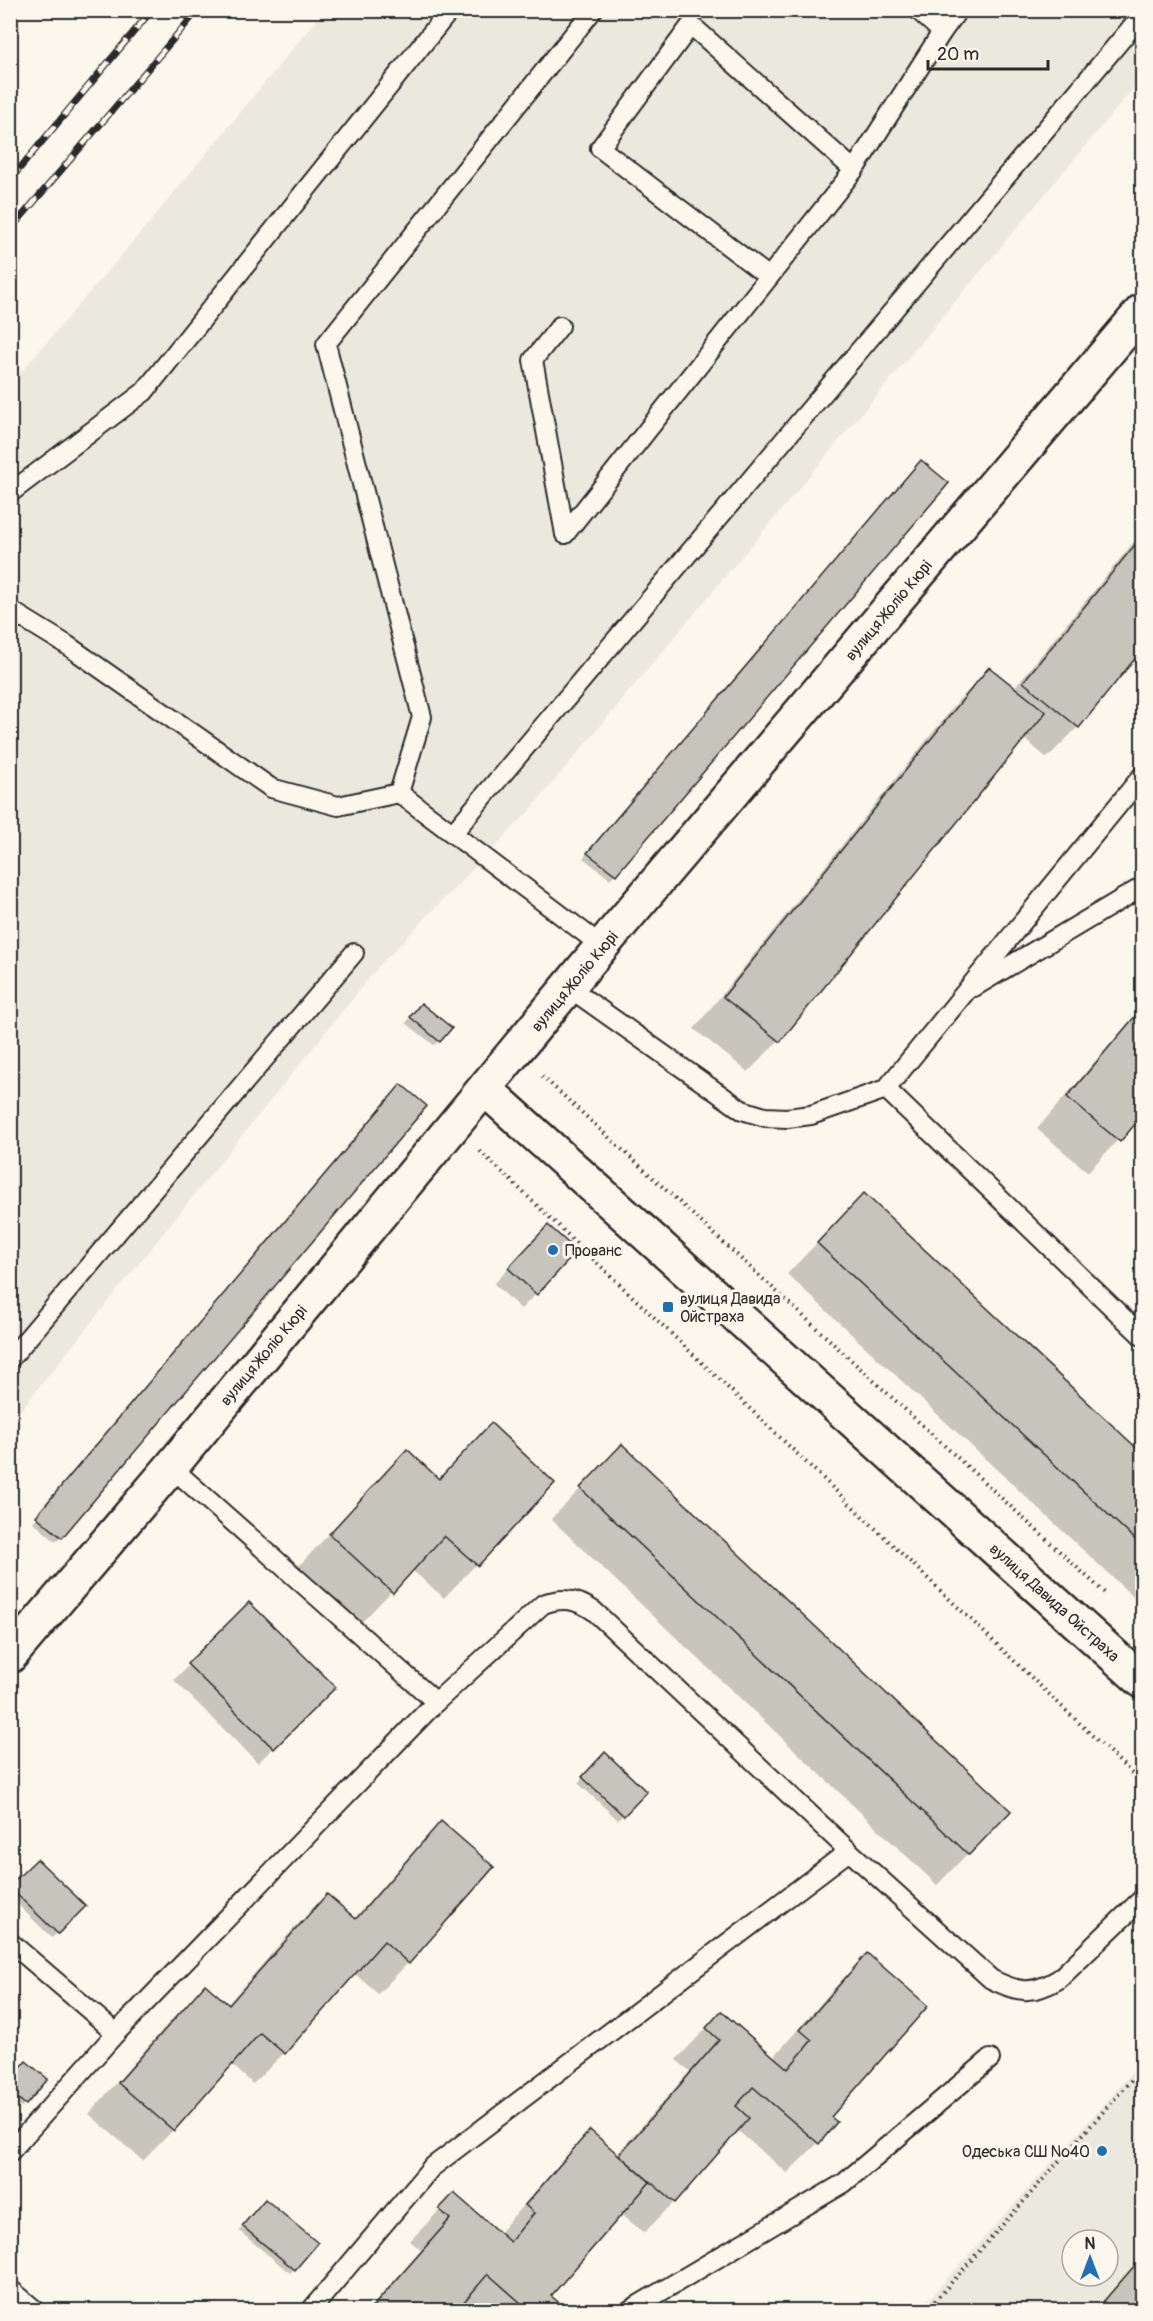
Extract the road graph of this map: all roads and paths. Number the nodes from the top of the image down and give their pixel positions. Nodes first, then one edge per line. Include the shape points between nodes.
1 (450, 10) edge
2 (593, 10) edge
3 (918, 10) edge
4 (958, 10) edge
5 (1143, 15) edge
6 (942, 32) junction
7 (854, 170) junction
8 (769, 277) junction
9 (1143, 310) edge
10 (560, 326) dead end
11 (10, 493) edge
12 (10, 610) edge
13 (1143, 776) edge
14 (399, 793) junction
15 (453, 833) junction
16 (1143, 887) edge
17 (602, 946) junction
18 (354, 953) dead end
19 (568, 987) junction
20 (963, 993) junction
21 (515, 1052) junction
22 (485, 1089) junction
23 (886, 1089) junction
24 (453, 1126) junction
25 (1143, 1336) edge
26 (10, 1359) edge
27 (171, 1467) junction
28 (1107, 1595) dead end
29 (10, 1656) edge
30 (1143, 1681) edge
31 (436, 1702) junction
32 (1143, 1783) edge
33 (849, 1851) junction
34 (1143, 1899) edge
35 (10, 1942) edge
36 (116, 2033) junction
37 (990, 2059) dead end
38 (1143, 2068) edge
39 (10, 2152) edge
40 (10, 2289) edge
41 (35, 2310) edge
42 (311, 2310) edge
43 (630, 2310) edge
44 (927, 2310) edge

1 - 11 lane via 144,392
2 - 14 lane via 326,344 422,717
3 - 6 lane
4 - 6 lane
5 - 15 lane
6 - 7 lane
7 - 8 lane
7 - 8 lane via 691,25 600,148
8 - 10 lane via 565,534 533,360
9 - 17 street, вулиця Жоліо Кюрі
12 - 14 lane via 67,645 271,788 338,806
13 - 20 lane
14 - 15 lane
15 - 17 lane
16 - 20 lane
17 - 19 street, вулиця Жоліо Кюрі
18 - 26 lane
19 - 21 street, вулиця Жоліо Кюрі
19 - 23 lane via 742,1110 765,1117 803,1116
20 - 23 lane
21 - 22 street, вулиця Жоліо Кюрі
21 - 28 path
22 - 24 street, вулиця Жоліо Кюрі
22 - 30 street, вулиця Давида Ойстраха
23 - 25 lane
24 - 27 street, вулиця Жоліо Кюрі
24 - 32 path
27 - 29 street, вулиця Жоліо Кюрі
27 - 31 lane
31 - 33 lane via 543,1604 555,1599 583,1603
31 - 36 lane
33 - 34 lane via 991,1979 1026,1992 1043,1989 1059,1979
33 - 42 lane via 431,2168
35 - 36 lane
36 - 39 lane
37 - 43 lane via 844,2183
38 - 44 path
40 - 41 lane

